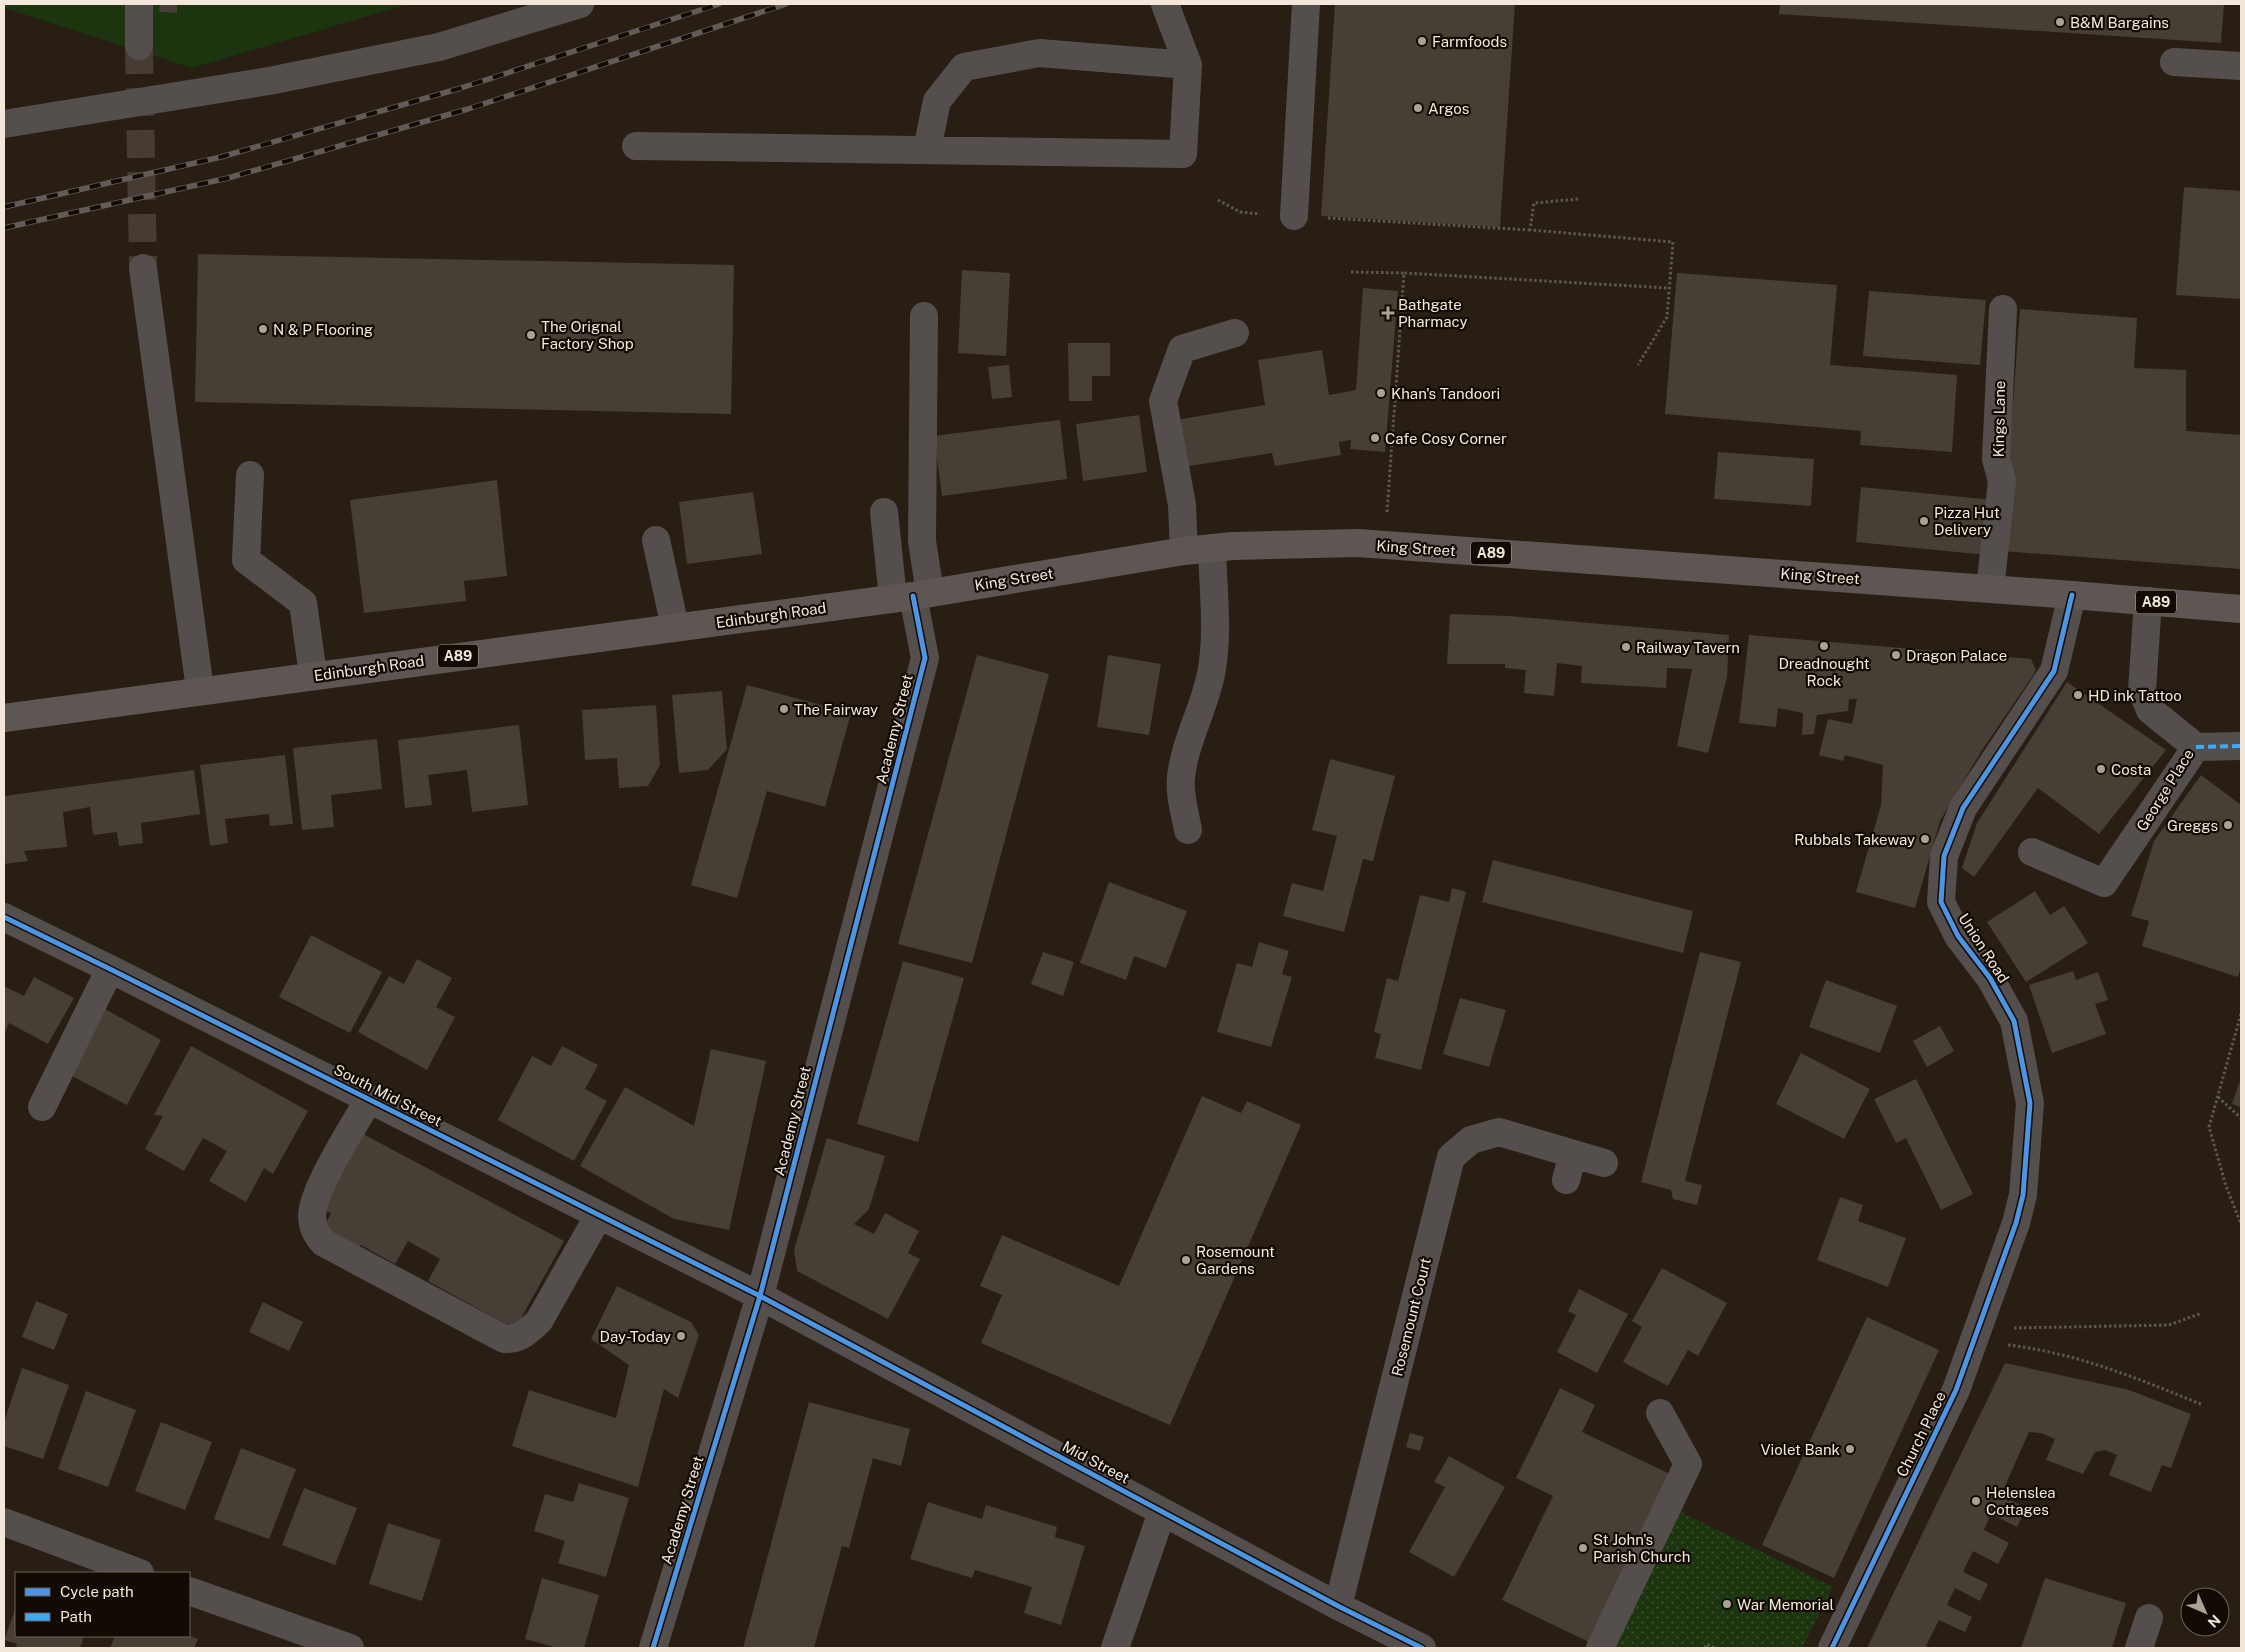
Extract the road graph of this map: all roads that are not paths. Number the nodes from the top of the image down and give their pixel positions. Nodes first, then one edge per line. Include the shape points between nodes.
1 (139, 4) edge
2 (580, 4) edge
3 (1165, 4) edge
4 (1306, 4) edge
5 (522, 12) edge
6 (139, 46) tunnel mouth
7 (2174, 62) dead end
8 (1188, 65) junction
9 (2241, 66) edge
10 (4, 124) edge
11 (636, 146) dead end
12 (927, 149) junction
13 (1294, 216) road end
14 (143, 268) tunnel mouth
15 (2003, 308) dead end
16 (924, 316) dead end
17 (1235, 333) dead end
18 (250, 475) dead end
19 (884, 512) dead end
20 (656, 540) dead end
21 (1212, 548) junction
22 (1184, 550) junction
23 (1990, 589) junction
24 (2072, 595) junction
25 (912, 596) junction
26 (2148, 601) junction
27 (2241, 609) edge
28 (675, 627) junction
29 (313, 675) junction
30 (200, 690) junction
31 (4, 718) edge
32 (2241, 746) edge
33 (2196, 747) junction
34 (1188, 830) dead end
35 (2032, 852) dead end
36 (4, 917) edge
37 (110, 969) junction
38 (369, 1099) junction
39 (42, 1107) dead end
40 (1573, 1154) junction
41 (1604, 1163) dead end
42 (1566, 1180) dead end
43 (599, 1215) junction
44 (2016, 1223) joint
45 (760, 1296) junction
46 (1660, 1413) dead end
47 (1162, 1512) junction
48 (4, 1522) edge
49 (137, 1572) edge
50 (190, 1591) edge
51 (1338, 1606) junction
52 (2149, 1618) dead end
53 (350, 1648) edge
54 (653, 1648) edge
55 (1115, 1648) edge
56 (1422, 1648) edge
57 (1600, 1648) edge
58 (1832, 1648) edge
59 (2139, 1648) edge

1 - 6 street
2 - 5 street
3 - 8 street
4 - 13 street
5 - 10 street via 439,47 278,79
7 - 9 street
8 - 12 street via 1039,53 964,67 937,101
8 - 12 street via 1183,154
11 - 12 street
14 - 30 street
15 - 23 street, Kings Lane via 1996,459 2002,481
16 - 25 street via 922,541
17 - 22 street via 1182,349 1163,401 1182,505
18 - 29 street via 246,560 303,603
19 - 25 street
20 - 28 street
21 - 22 main road, King Street / A89
21 - 23 main road, King Street / A89 via 1358,543
21 - 34 street via 1214,640 1211,674 1181,777
22 - 25 main road, King Street / A89
23 - 24 main road, King Street / A89
24 - 26 main road, A89
24 - 44 street, Union Road via 2054,671 1963,808 1944,856 1941,902 1958,936 1990,978 2014,1021 2030,1103 2023,1195
25 - 28 main road, Edinburgh Road / A89
25 - 45 street, Academy Street via 925,658
26 - 27 main road, A89
26 - 33 street, George Place via 2142,690 2150,710
28 - 29 main road, Edinburgh Road / A89
29 - 30 main road, Edinburgh Road / A89
30 - 31 main road, Edinburgh Road / A89
32 - 33 street
33 - 35 street, George Place via 2104,883
36 - 37 street, South Mid Street
37 - 38 street, South Mid Street
37 - 39 street
38 - 43 street, South Mid Street
38 - 43 street via 318,1192 312,1216 316,1234 324,1243 504,1339 513,1340 525,1334 539,1321
40 - 41 street, Rosemount Court
40 - 42 street
40 - 51 street, Rosemount Court via 1499,1132 1471,1140 1451,1157
43 - 45 street, South Mid Street
44 - 58 street, Church Place via 1956,1390
45 - 47 street, Mid Street
45 - 54 street, Academy Street
46 - 57 street via 1688,1464
47 - 51 street, Mid Street
47 - 55 street
48 - 49 street
50 - 53 street
51 - 56 street, Mid Street
52 - 59 street

